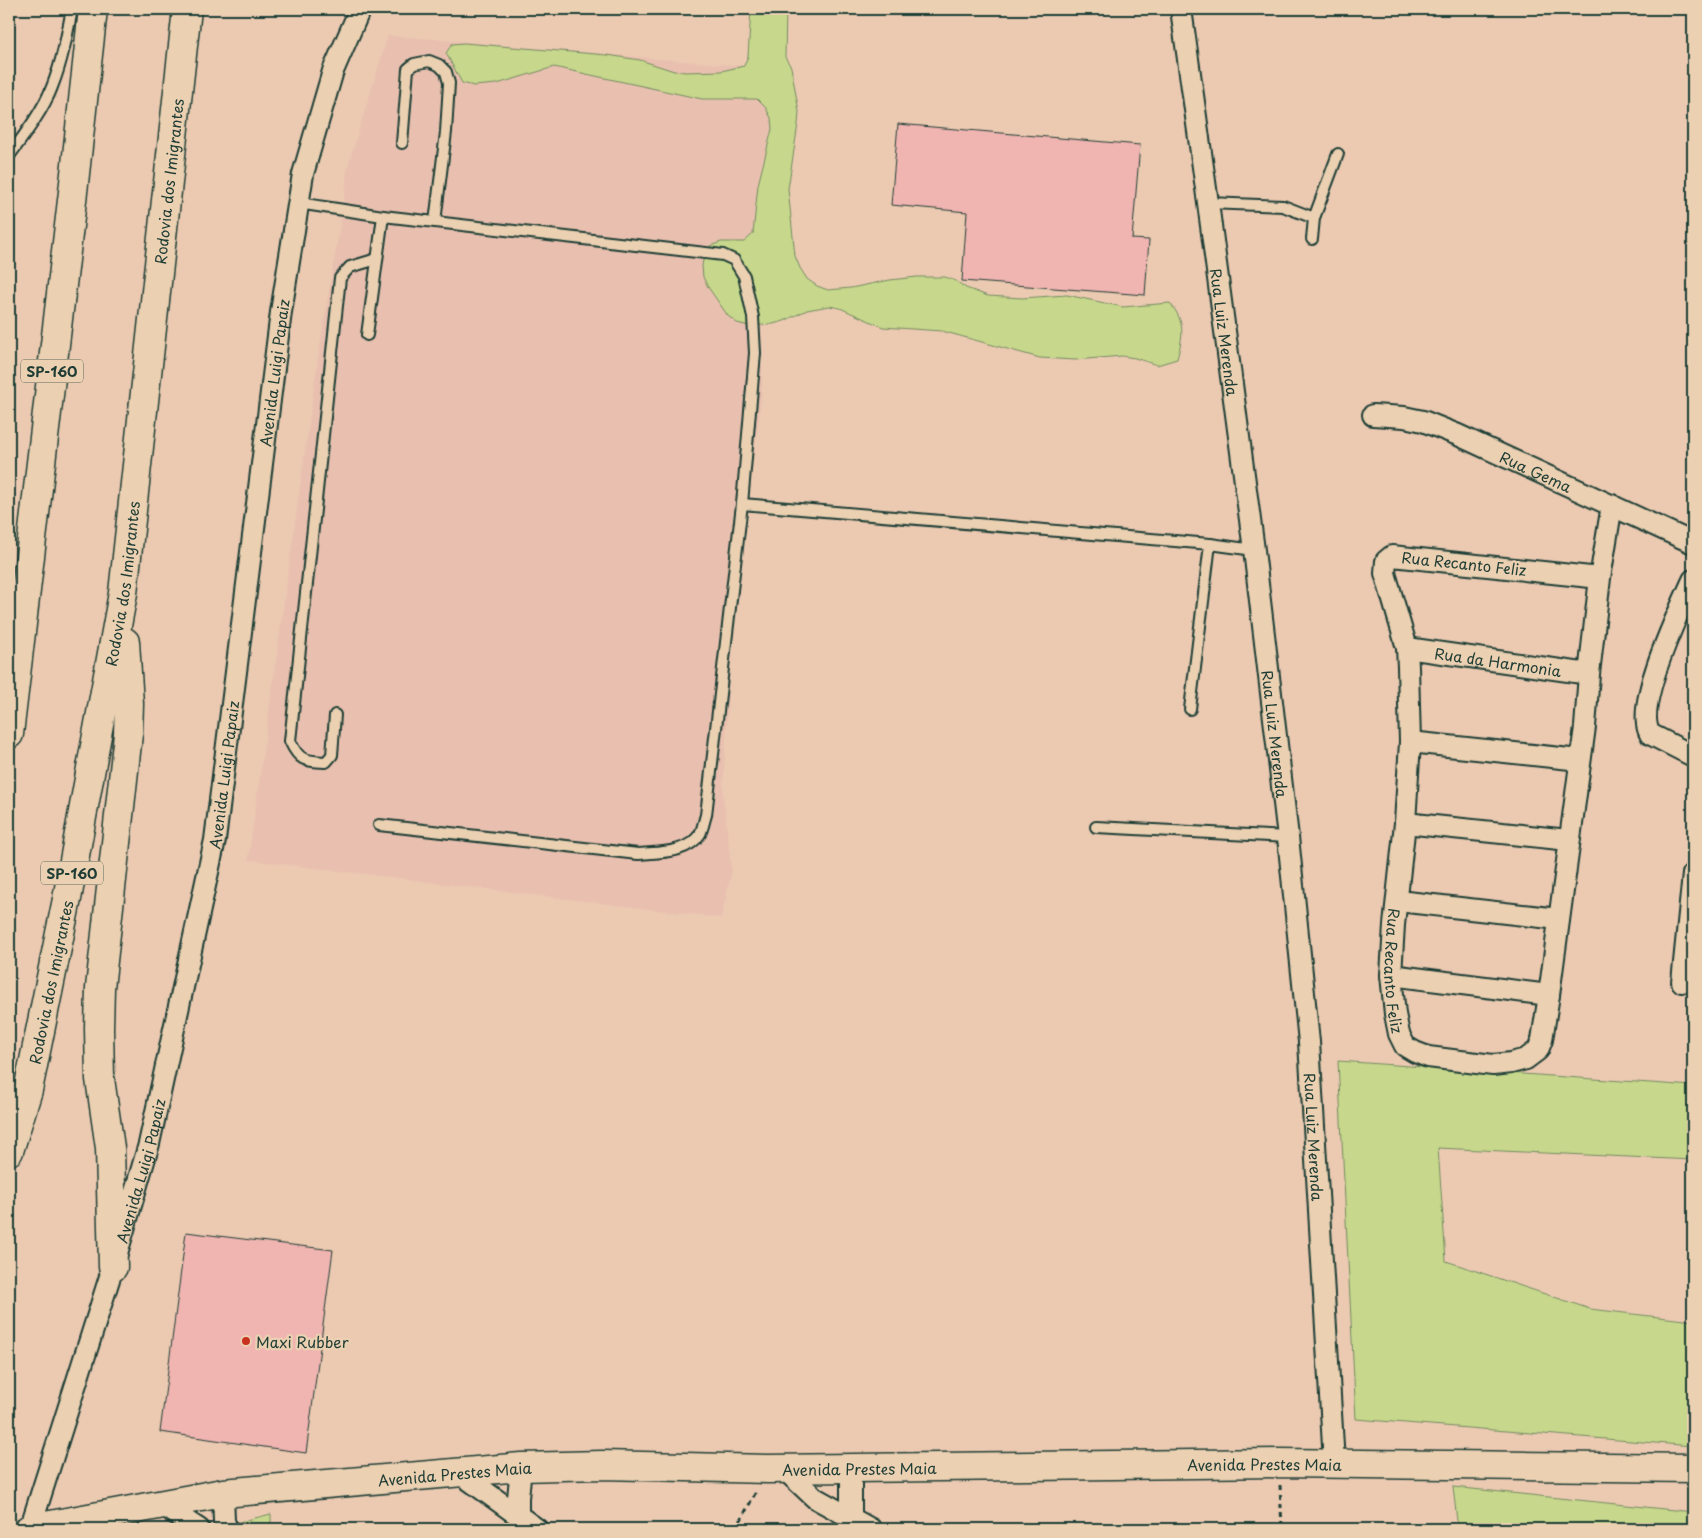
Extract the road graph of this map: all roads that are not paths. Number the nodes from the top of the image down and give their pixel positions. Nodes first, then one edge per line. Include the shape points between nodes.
1 (72, 9) edge
2 (93, 9) edge
3 (187, 9) edge
4 (360, 9) edge
5 (1181, 9) edge
6 (402, 143) dead end
7 (1338, 154) dead end
8 (9, 156) edge
9 (298, 202) junction
10 (1208, 203) junction
11 (383, 216) junction
12 (1314, 218) junction
13 (434, 222) junction
14 (1312, 239) dead end
15 (377, 259) junction
16 (367, 335) dead end
17 (1373, 415) dead end
18 (742, 504) junction
19 (1612, 505) junction
20 (1693, 543) edge
21 (1210, 544) junction
22 (1254, 550) junction
23 (1600, 578) junction
24 (1693, 580) edge
25 (123, 593) junction
26 (1407, 648) junction
27 (1589, 674) junction
28 (1190, 709) dead end
29 (335, 715) dead end
30 (9, 734) edge
31 (1410, 742) junction
32 (1693, 756) edge
33 (1580, 760) junction
34 (1406, 823) junction
35 (379, 825) dead end
36 (1096, 827) dead end
37 (1288, 837) junction
38 (1570, 840) junction
39 (1693, 874) edge
40 (1398, 901) junction
41 (1558, 919) junction
42 (1391, 975) junction
43 (1682, 982) dead end
44 (1549, 995) junction
45 (9, 1152) edge
46 (113, 1267) junction
47 (1334, 1463) junction
48 (521, 1467) junction
49 (854, 1468) junction
50 (1693, 1468) edge
51 (776, 1469) junction
52 (458, 1472) junction
53 (223, 1493) junction
54 (162, 1504) junction
55 (518, 1516) junction
56 (852, 1519) junction
57 (29, 1529) edge
58 (199, 1529) edge
59 (227, 1529) edge
60 (538, 1529) edge
61 (871, 1529) edge

1 - 8 lane via 64,50 51,89
2 - 30 main road, SP-160
3 - 25 main road, Rodovia dos Imigrantes / SP-160
4 - 9 street, Avenida Luigi Papaiz via 333,71
5 - 10 street, Rua Luiz Merenda
6 - 13 lane via 408,69 414,64 429,61 439,65 446,72 449,84
7 - 12 lane
9 - 11 lane
9 - 46 street, Avenida Luigi Papaiz via 281,312 215,840 150,1144
10 - 12 lane via 1283,206
10 - 22 street, Rua Luiz Merenda
11 - 13 lane
11 - 15 lane
12 - 14 lane
13 - 18 lane via 704,252 734,260 744,276 751,299 755,353
15 - 16 lane
15 - 29 lane via 350,267 340,278 290,741 296,754 310,761 326,762 332,755
17 - 19 street, Rua Gema via 1423,421
18 - 21 lane
18 - 35 lane via 706,815 700,834 687,846 672,852 638,854
19 - 20 street, Rua Gema
19 - 23 street, Rua Recanto Feliz
21 - 22 lane
21 - 28 lane
22 - 37 street, Rua Luiz Merenda
23 - 26 street, Rua Recanto Feliz via 1392,556 1386,562 1385,573
23 - 27 street, Rua Recanto Feliz
24 - 32 street via 1659,660 1645,721 1650,734
25 - 45 main road, Rodovia dos Imigrantes / SP-160 via 67,899 28,1090
25 - 46 main road via 128,734 100,988 99,1028 100,1079 110,1148
26 - 27 street, Rua da Harmonia
26 - 31 street, Rua Recanto Feliz
27 - 33 street, Rua Recanto Feliz
31 - 33 street
31 - 34 street, Rua Recanto Feliz
33 - 38 street, Rua Recanto Feliz
34 - 38 street
34 - 40 street, Rua Recanto Feliz
36 - 37 lane
37 - 47 street, Rua Luiz Merenda via 1309,1042
38 - 41 street, Rua Recanto Feliz
39 - 43 street
40 - 41 street
40 - 42 street, Rua Recanto Feliz
41 - 44 street, Rua Recanto Feliz
42 - 44 street
42 - 44 street, Rua Recanto Feliz via 1399,1034 1405,1046 1428,1057 1493,1065 1526,1059 1538,1050 1542,1040
46 - 57 street, Avenida Luigi Papaiz
47 - 49 main road, Avenida Prestes Maia
47 - 50 main road, Avenida Prestes Maia
48 - 51 main road, Avenida Prestes Maia via 602,1465
48 - 52 main road, Avenida Prestes Maia
48 - 55 street
49 - 51 main road, Avenida Prestes Maia
49 - 56 street via 851,1480
51 - 56 street via 815,1498
52 - 53 main road, Avenida Prestes Maia
52 - 55 street
53 - 54 main road, Avenida Prestes Maia
53 - 59 street
54 - 57 main road, Avenida Prestes Maia
54 - 58 street
55 - 60 street
56 - 61 street

